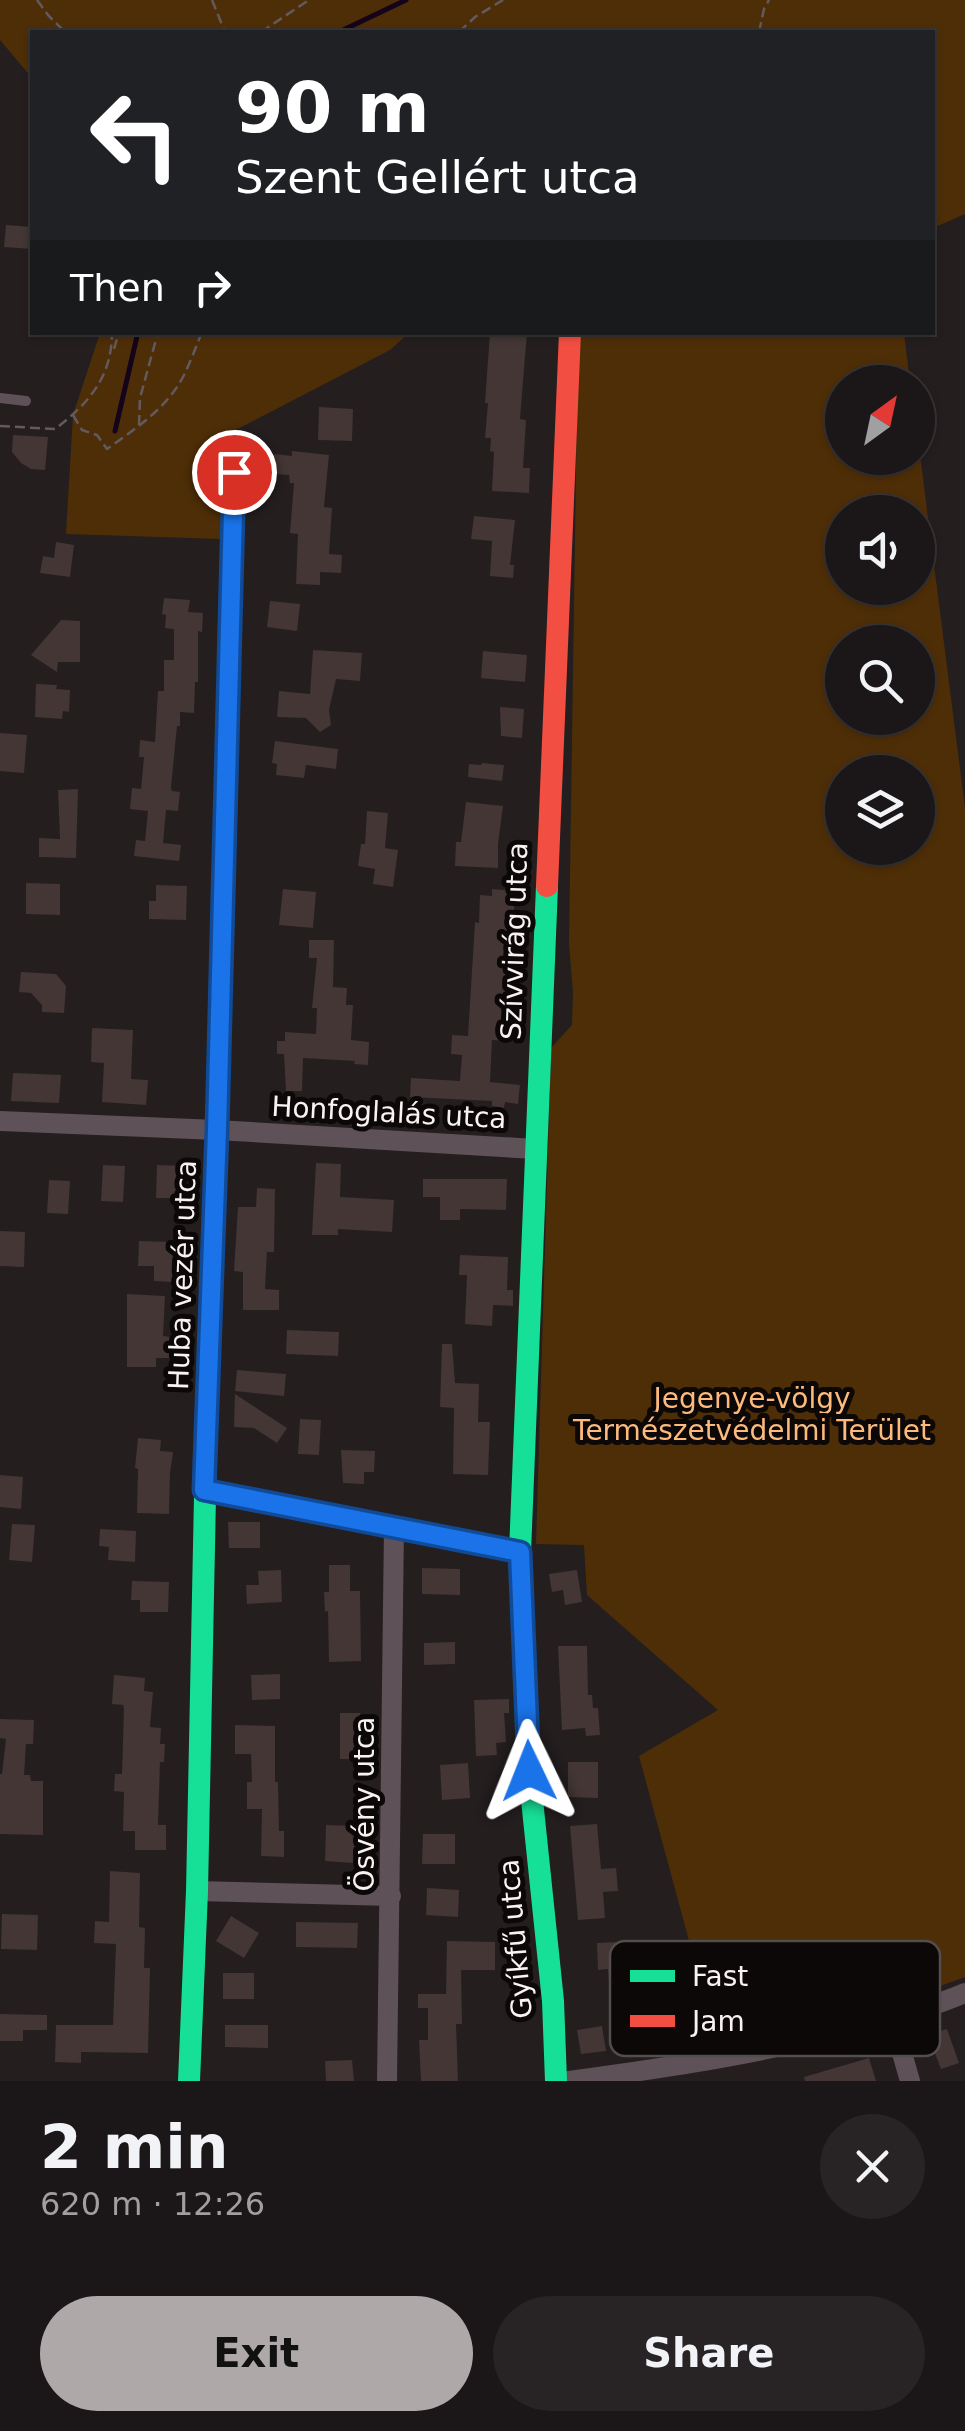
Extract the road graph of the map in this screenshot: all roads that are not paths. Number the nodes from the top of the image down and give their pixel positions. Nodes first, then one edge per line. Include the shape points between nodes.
1 (570, 335) edge
2 (0, 398) edge
3 (26, 400) dead end
4 (234, 472) dead end
5 (0, 1120) edge
6 (217, 1130) junction
7 (536, 1149) junction
8 (204, 1490) junction
9 (394, 1526) junction
10 (520, 1552) junction
11 (196, 1891) junction
12 (391, 1896) junction
13 (965, 1993) edge
14 (940, 2002) edge
15 (736, 2056) edge
16 (903, 2056) edge
17 (189, 2081) edge
18 (387, 2081) edge
19 (556, 2081) edge
20 (568, 2081) edge
21 (910, 2081) edge

1 - 7 street, Szívvirág utca
2 - 3 lane
4 - 6 street, Huba vezér utca
5 - 6 street, Honfoglalás utca
6 - 7 street, Honfoglalás utca
6 - 8 street, Huba vezér utca
7 - 10 street, Szívvirág utca
8 - 9 street
8 - 11 street, Huba vezér utca
9 - 10 street
9 - 12 street, Ösvény utca
10 - 19 street, Gyíkfű utca via 529,1771
11 - 12 street
11 - 17 street, Huba vezér utca
12 - 18 street, Ösvény utca
13 - 14 street
15 - 20 street
16 - 21 street

